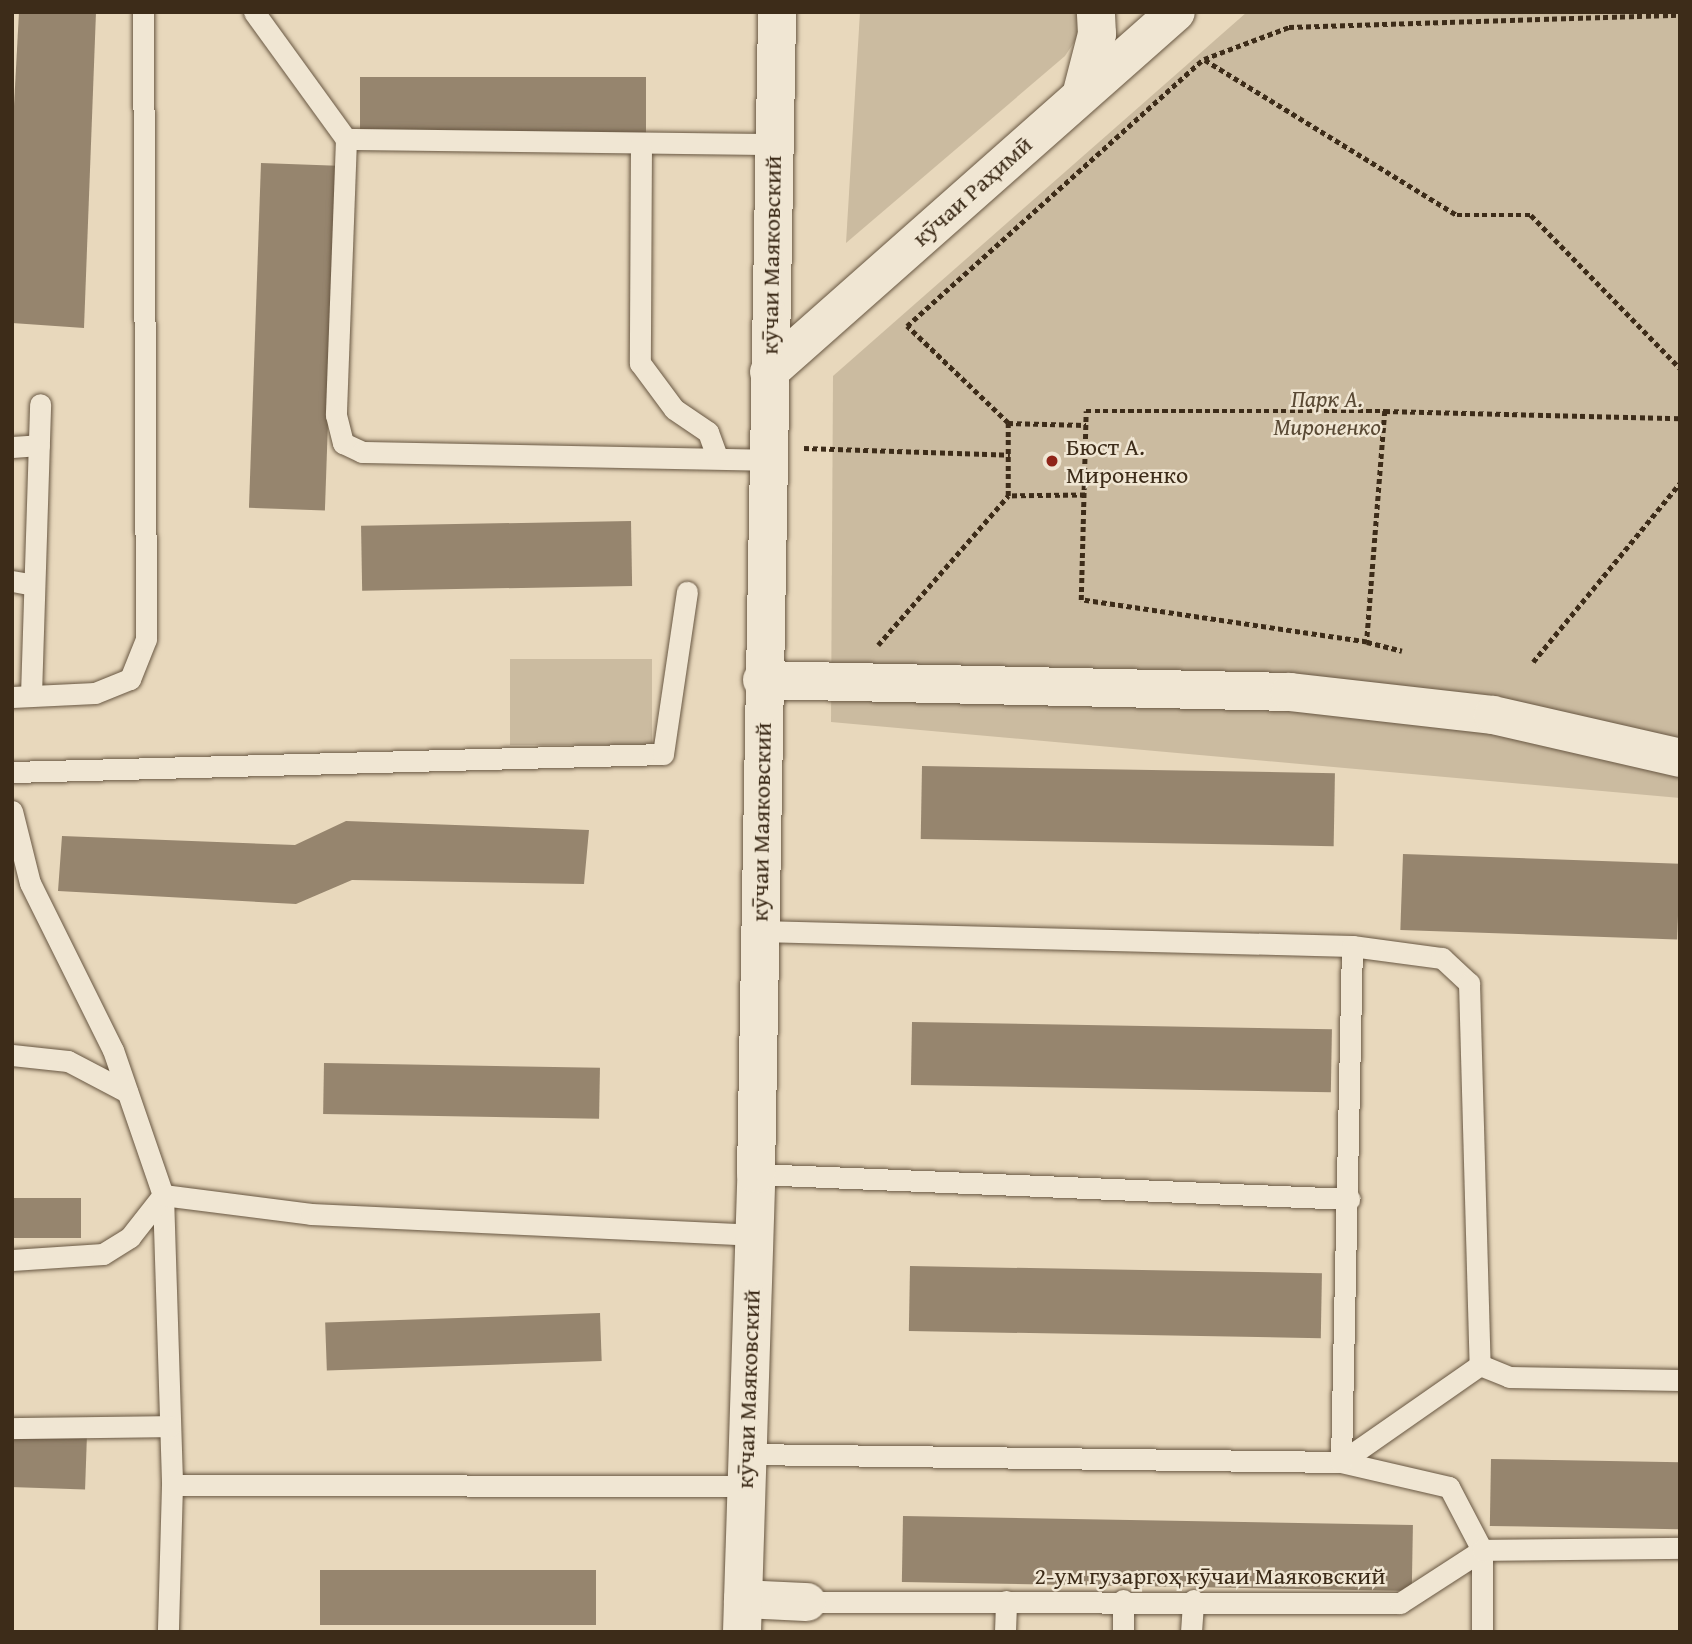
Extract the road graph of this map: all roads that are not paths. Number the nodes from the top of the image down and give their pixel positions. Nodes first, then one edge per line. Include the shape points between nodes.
1 (143, 12) edge
2 (254, 12) edge
3 (777, 12) edge
4 (1096, 12) edge
5 (1176, 12) edge
6 (1082, 92) junction
7 (346, 139) junction
8 (641, 143) junction
9 (774, 144) junction
10 (769, 372) junction
11 (40, 404) dead end
12 (38, 445) junction
13 (12, 447) edge
14 (767, 453) junction
15 (717, 457) junction
16 (12, 580) edge
17 (34, 585) junction
18 (687, 592) dead end
19 (762, 680) junction
20 (22, 696) edge
21 (1680, 758) edge
22 (12, 772) edge
23 (12, 811) edge
24 (21, 883) edge
25 (760, 930) junction
26 (1352, 946) junction
27 (12, 1055) edge
28 (127, 1092) junction
29 (756, 1174) junction
30 (163, 1195) junction
31 (1349, 1199) junction
32 (753, 1236) junction
33 (12, 1259) edge
34 (1480, 1365) junction
35 (1680, 1380) edge
36 (169, 1426) junction
37 (12, 1428) edge
38 (1341, 1462) junction
39 (745, 1470) junction
40 (172, 1485) junction
41 (1680, 1548) edge
42 (1482, 1550) junction
43 (1124, 1600) junction
44 (1193, 1600) junction
45 (1006, 1601) junction
46 (807, 1602) joint
47 (743, 1615) edge
48 (168, 1632) edge
49 (1005, 1632) edge
50 (1123, 1632) edge
51 (1191, 1632) edge
52 (1482, 1632) edge

1 - 20 lane via 146,639 130,679 95,693
2 - 7 lane
3 - 9 street, кӯчаи Маяковский
4 - 6 street via 1097,34
5 - 6 street, кӯчаи Раҳимӣ
6 - 10 street, кӯчаи Раҳимӣ
7 - 8 lane
7 - 15 lane via 336,415 343,443 362,452
8 - 9 lane
8 - 15 lane via 640,363 674,409 708,432
9 - 10 street, кӯчаи Маяковский
10 - 14 street, кӯчаи Маяковский
11 - 12 lane
12 - 13 lane
12 - 17 lane
14 - 15 lane
14 - 19 street, кӯчаи Маяковский
16 - 17 lane
17 - 20 lane
18 - 22 lane via 663,754
19 - 21 street via 1290,692 1493,715
19 - 25 street, кӯчаи Маяковский
23 - 24 lane
24 - 28 lane via 113,1050
25 - 26 lane
25 - 29 street, кӯчаи Маяковский
26 - 31 lane
26 - 34 lane via 1442,958 1469,983
27 - 28 lane via 68,1061
28 - 30 lane
29 - 31 lane
29 - 32 street, кӯчаи Маяковский
30 - 32 lane via 311,1214
30 - 33 lane via 130,1237 103,1254
30 - 36 lane
31 - 38 lane
32 - 39 street, кӯчаи Маяковский
34 - 35 lane via 1509,1377
34 - 38 lane
36 - 37 lane
36 - 40 lane
38 - 39 lane
38 - 42 lane via 1449,1487
39 - 40 lane
39 - 47 street, кӯчаи Маяковский
40 - 48 lane
41 - 42 lane
42 - 44 lane, 2-ум гузаргоҳ кӯчаи Маяковский via 1400,1604
42 - 52 lane
43 - 44 lane, 2-ум гузаргоҳ кӯчаи Маяковский
43 - 45 lane, 2-ум гузаргоҳ кӯчаи Маяковский
43 - 50 lane
44 - 51 lane
45 - 46 lane, 2-ум гузаргоҳ кӯчаи Маяковский
45 - 49 lane
46 - 47 street

